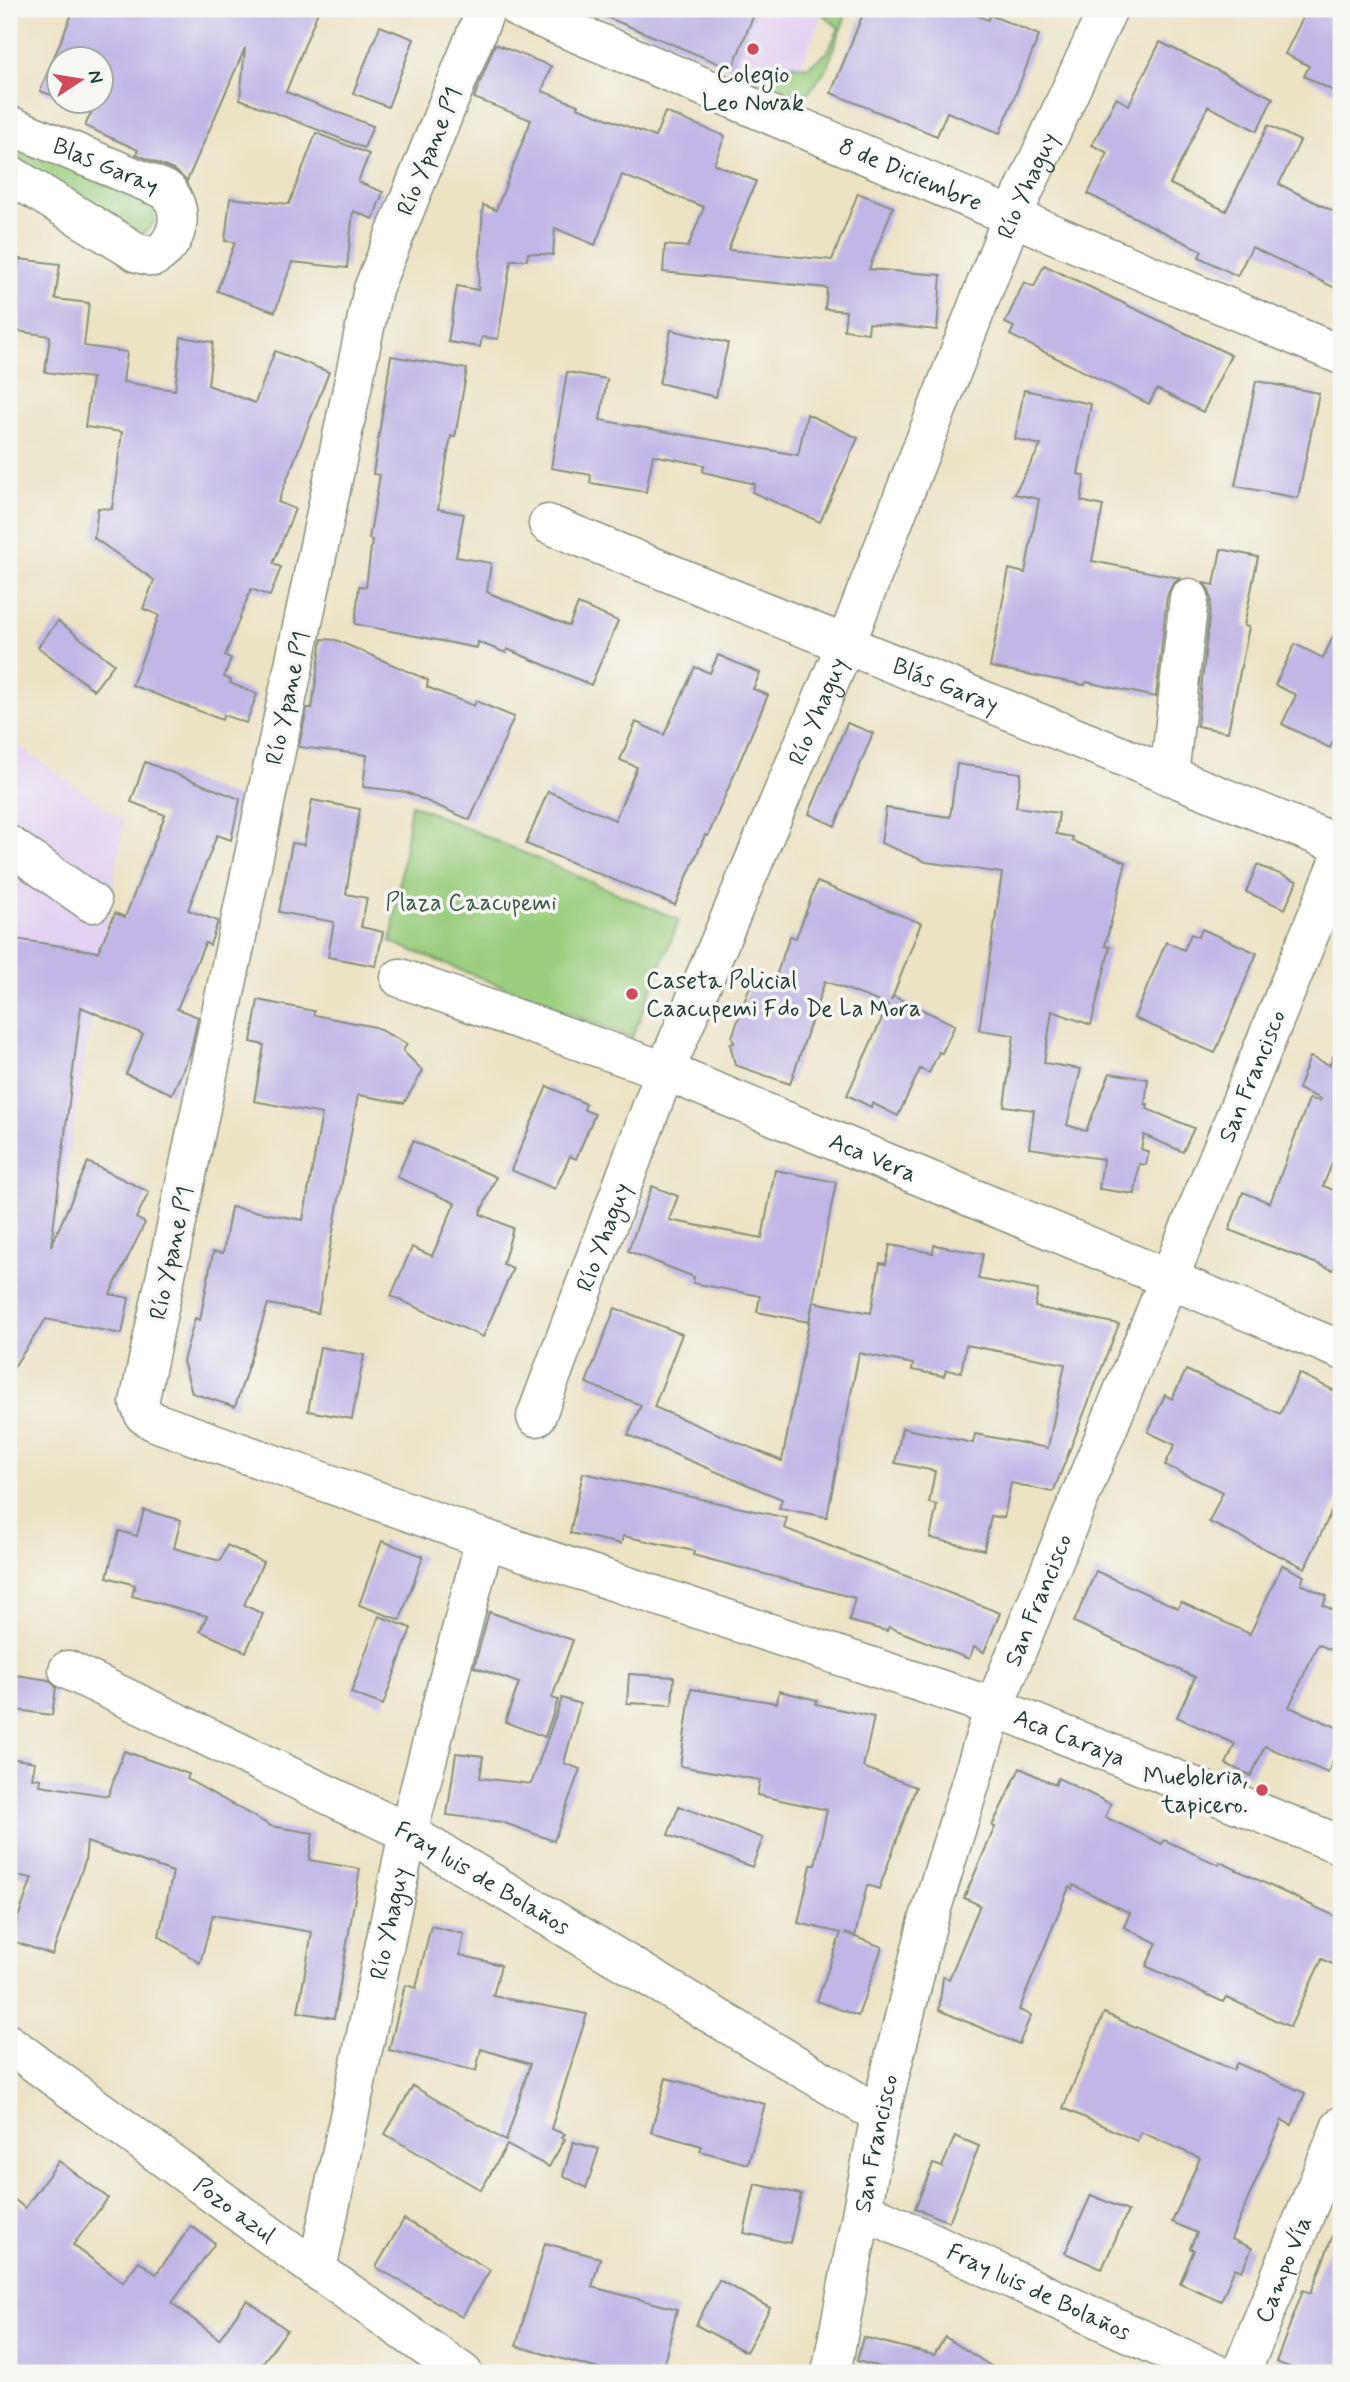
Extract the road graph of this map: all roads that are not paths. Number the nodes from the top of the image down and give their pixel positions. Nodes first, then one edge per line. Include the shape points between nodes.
1 (486, 9) edge
2 (519, 9) edge
3 (1108, 9) edge
4 (9, 125) edge
5 (9, 174) edge
6 (1012, 217) junction
7 (1341, 355) edge
8 (548, 524) dead end
9 (1189, 598) dead end
10 (845, 646) junction
11 (1168, 776) junction
12 (9, 845) edge
13 (1341, 845) edge
14 (1341, 857) edge
15 (92, 903) dead end
16 (400, 978) dead end
17 (665, 1071) junction
18 (1169, 1278) junction
19 (1341, 1350) edge
20 (139, 1403) joint
21 (536, 1417) dead end
22 (485, 1539) junction
23 (68, 1670) dead end
24 (994, 1707) junction
25 (408, 1833) junction
26 (1341, 1845) edge
27 (9, 2044) edge
28 (880, 2115) junction
29 (1341, 2126) edge
30 (863, 2210) junction
31 (317, 2270) junction
32 (460, 2372) edge
33 (831, 2373) edge
34 (1215, 2373) edge
35 (1241, 2373) edge

1 - 20 street, Río Ypane P1 via 373,289
2 - 6 street, 8 de Diciembre
3 - 6 street, Río Yhaguy
4 - 5 street, Blas Garay via 168,191 179,215 174,238 154,257 138,253
6 - 7 street, 8 de Diciembre
6 - 10 street, Río Yhaguy
8 - 10 street, Blás Garay
9 - 11 street
10 - 11 street, Blás Garay
10 - 17 street, Río Yhaguy
11 - 13 street, Blás Garay
12 - 15 street
14 - 18 street, San Francisco
16 - 17 street, Aca Vera
17 - 18 street, Aca Vera
17 - 21 street, Río Yhaguy
18 - 19 street, Aca Vera
18 - 24 street, San Francisco
20 - 22 street, Aca Caraya via 144,1415 155,1422
22 - 24 street, Aca Caraya
22 - 25 street, Río Yhaguy
23 - 25 street, Fray luis de Bolaños
24 - 26 street, Aca Caraya
24 - 28 street, San Francisco via 928,1921
25 - 28 street, Fray luis de Bolaños
25 - 31 street, Río Yhaguy
27 - 31 street, Pozo azul
28 - 30 street, San Francisco
29 - 35 street, Campo Vía
30 - 33 street, San Francisco
30 - 34 street, Fray luis de Bolaños
31 - 32 street, Pozo azul

